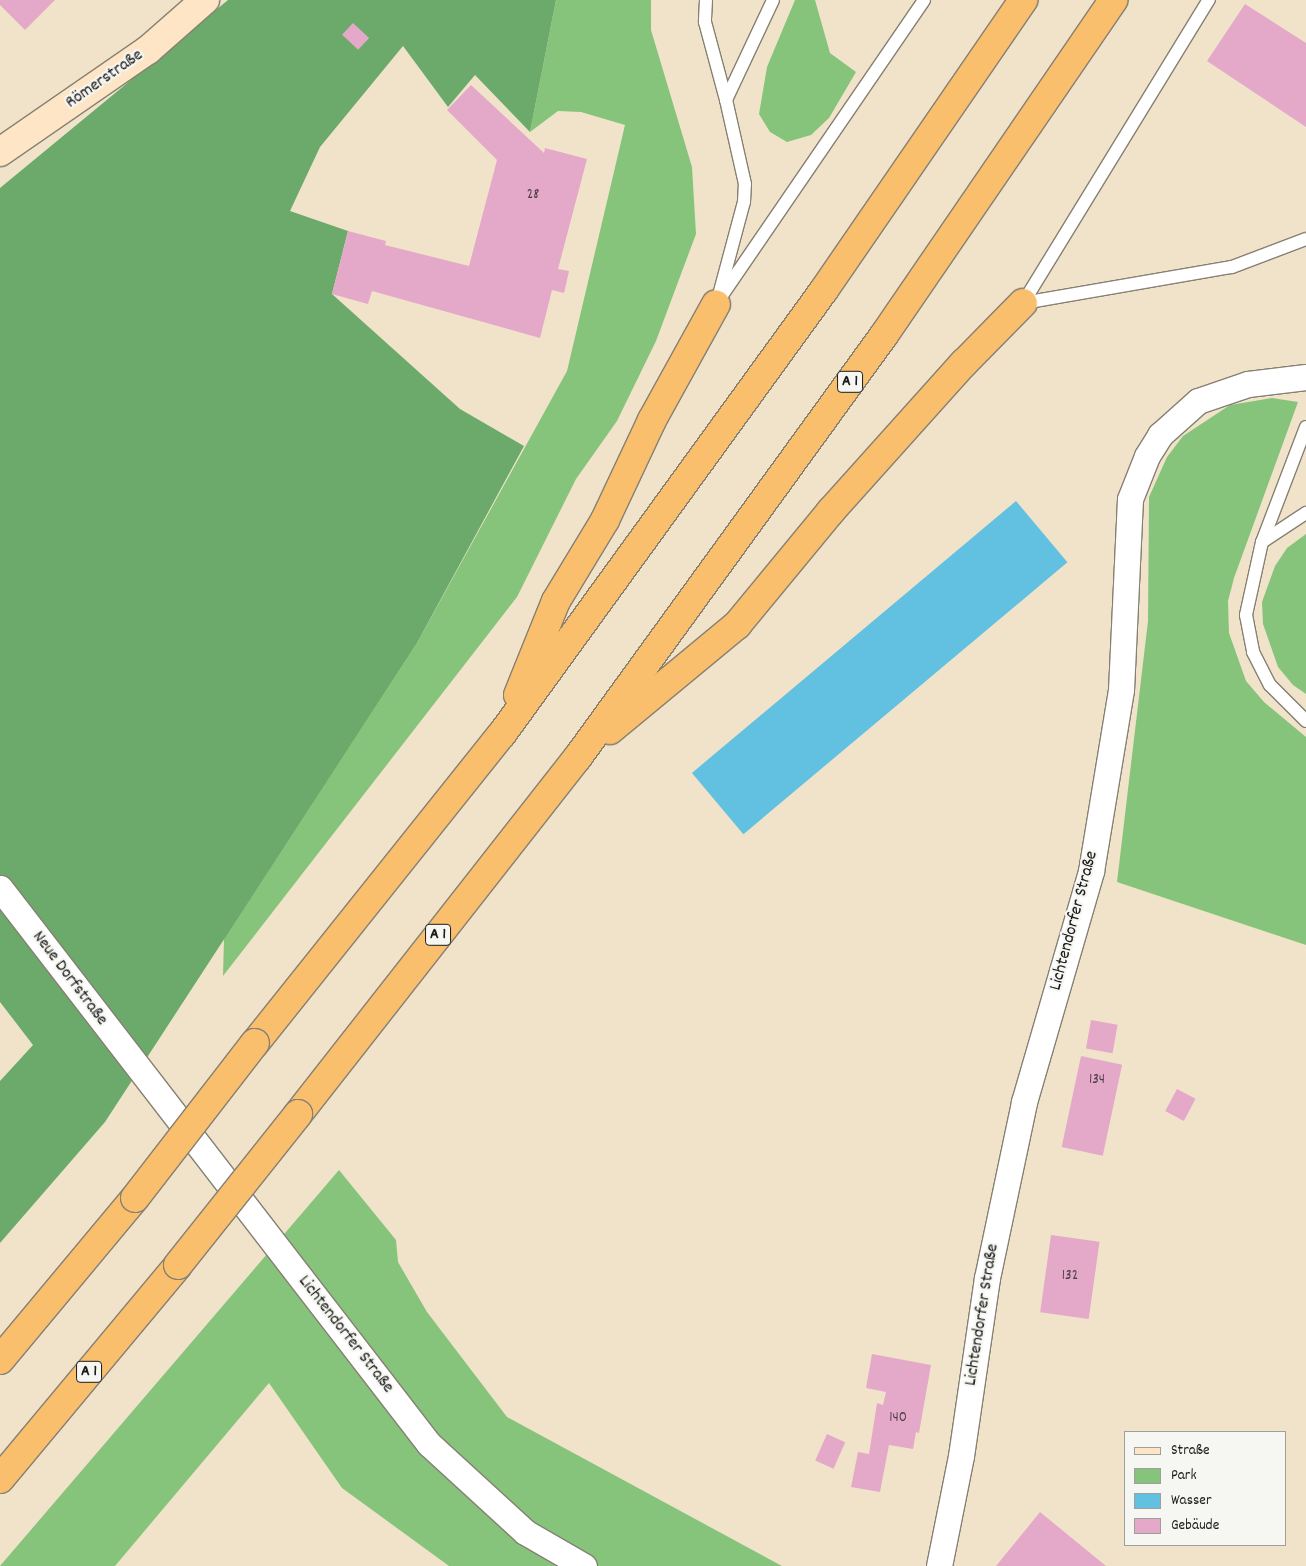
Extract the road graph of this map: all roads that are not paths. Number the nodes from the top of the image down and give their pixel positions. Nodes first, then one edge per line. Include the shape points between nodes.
1 (204, 0) edge
2 (706, 0) edge
3 (772, 0) edge
4 (924, 0) edge
5 (1023, 0) edge
6 (1113, 0) edge
7 (1209, 0) edge
8 (726, 100) junction
9 (0, 152) edge
10 (1306, 239) edge
11 (1023, 303) junction
12 (716, 304) junction
13 (1306, 377) edge
14 (1306, 428) edge
15 (1306, 513) edge
16 (1262, 542) junction
17 (1306, 721) edge
18 (502, 734) junction
19 (578, 757) junction
20 (0, 888) edge
21 (138, 1070) joint
22 (0, 1360) edge
23 (0, 1479) edge
24 (584, 1566) edge
25 (939, 1566) edge

1 - 9 street, Römerstraße via 148,50
2 - 8 lane via 705,22
3 - 8 lane
4 - 12 lane
5 - 18 highway via 824,290
6 - 19 highway, A 1 via 884,335
7 - 11 lane
8 - 12 lane via 745,184 744,202
10 - 11 lane via 1232,267
11 - 19 highway via 964,363 832,510 737,625
12 - 18 highway via 652,420 605,520 556,602
13 - 25 street, Lichtendorfer Straße via 1248,384 1198,402 1160,435 1147,456 1130,499 1121,690 1091,872 1024,1102 987,1278 960,1456
14 - 16 lane
15 - 16 lane
16 - 17 lane via 1246,615 1253,652 1270,685
18 - 22 highway, bridge via 135,1198
19 - 23 highway, A 1, bridge via 178,1265
20 - 21 street, Neue Dorfstraße
21 - 24 street, Lichtendorfer Straße via 429,1444 525,1532

